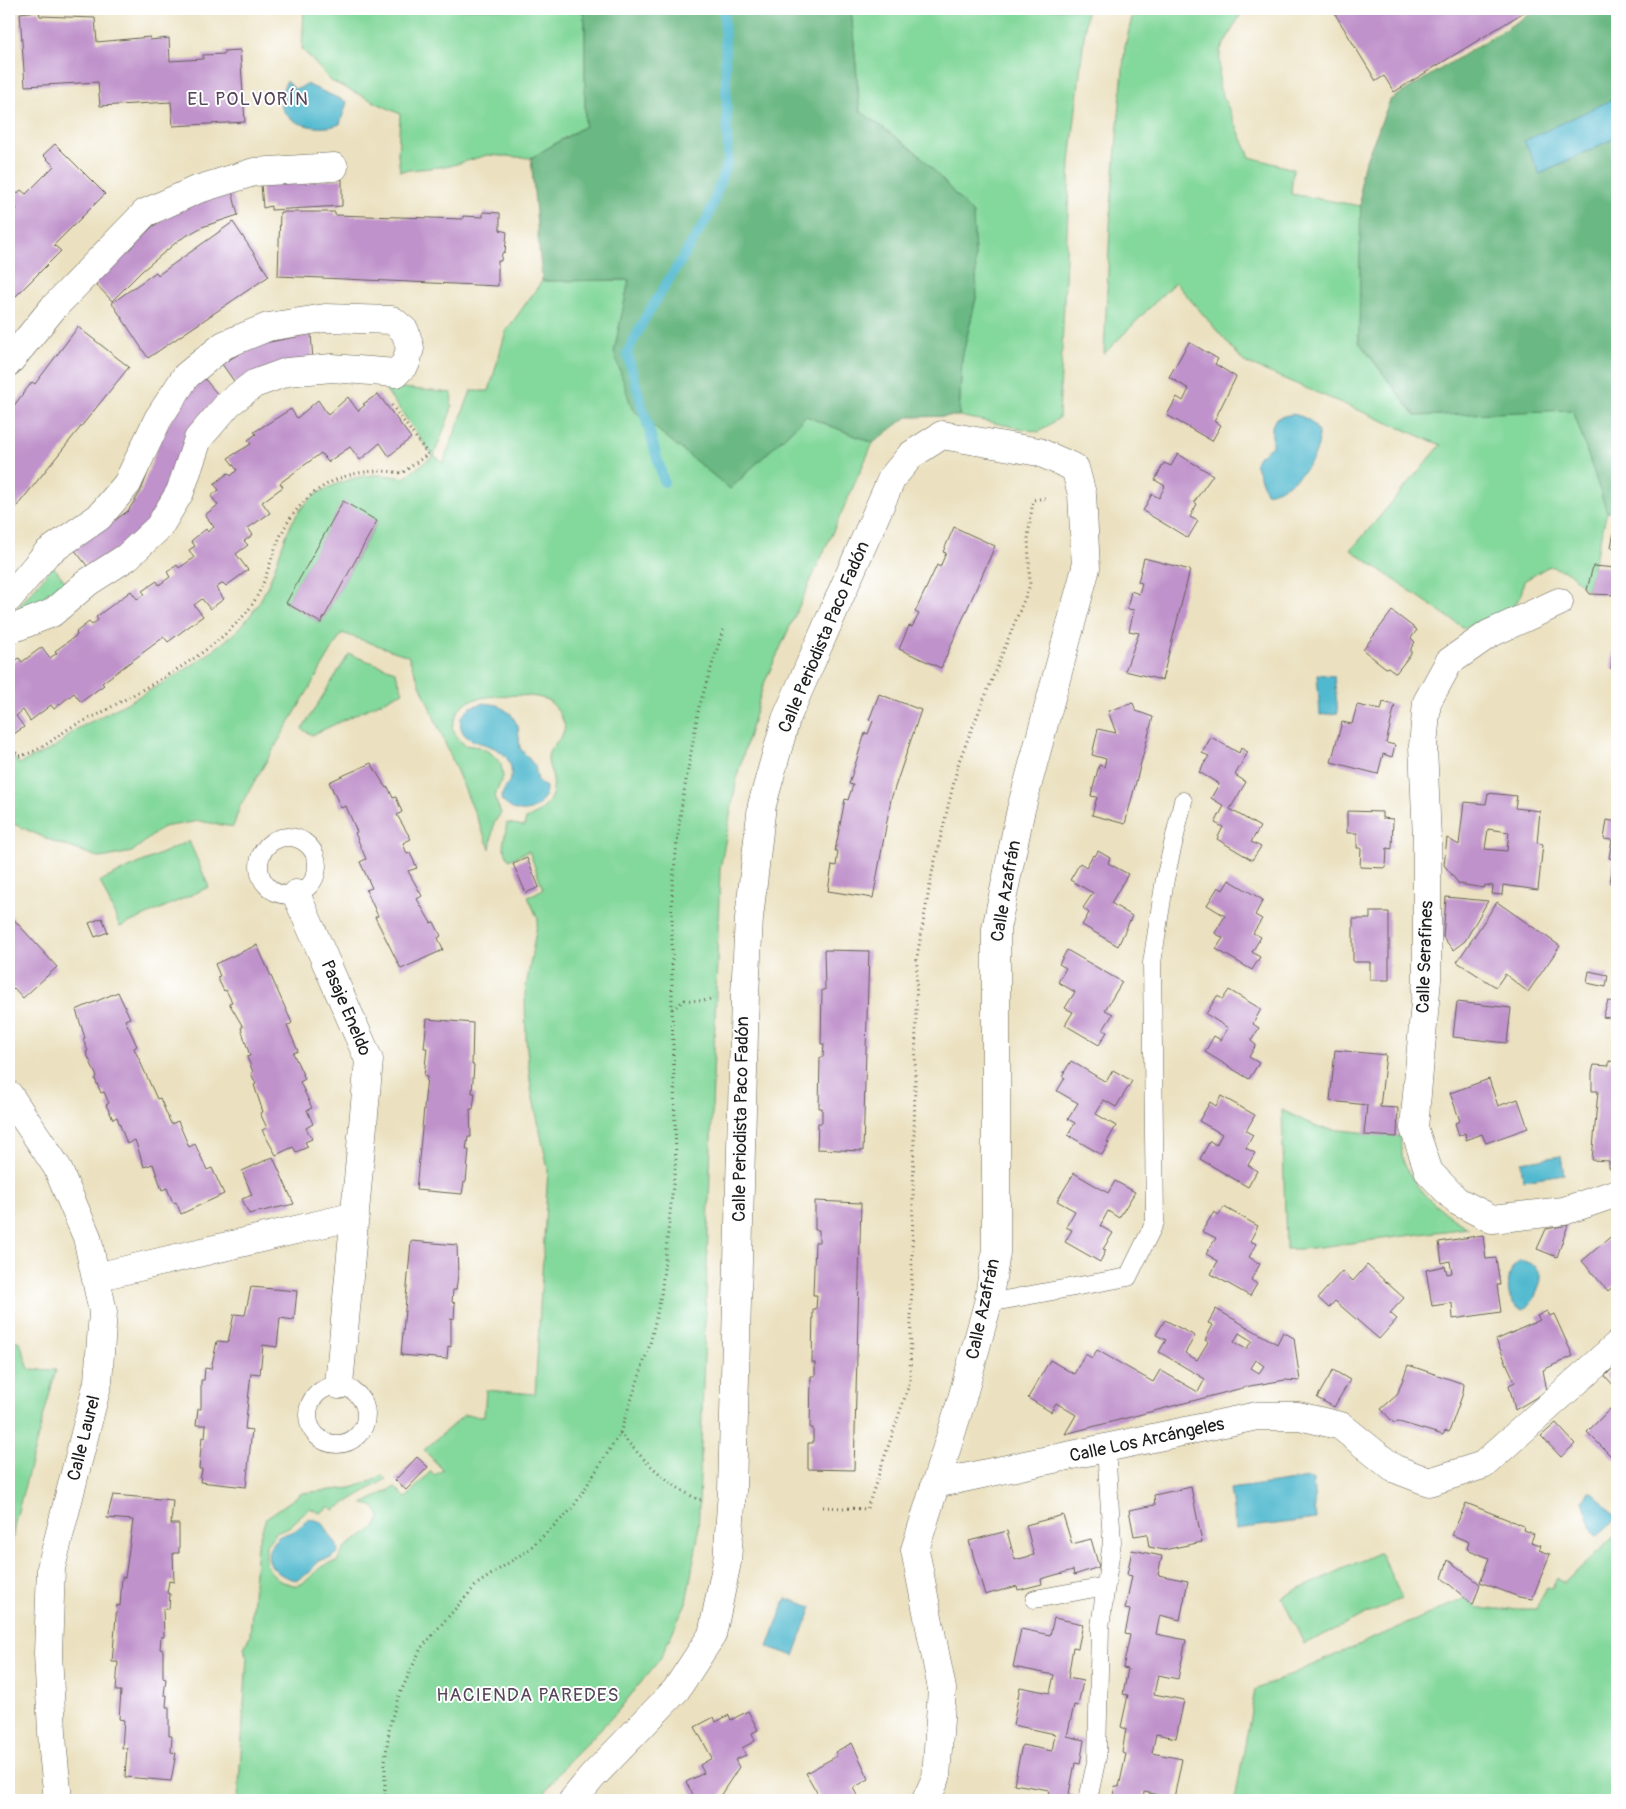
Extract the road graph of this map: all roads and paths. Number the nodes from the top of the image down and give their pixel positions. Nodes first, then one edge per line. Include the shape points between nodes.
1 (334, 167) dead end
2 (9, 362) edge
3 (392, 406) dead end
4 (942, 435) joint
5 (1046, 498) dead end
6 (9, 598) edge
7 (1559, 602) dead end
8 (724, 627) dead end
9 (9, 630) edge
10 (9, 745) edge
11 (1183, 801) dead end
12 (296, 894) dead end
13 (744, 994) junction
14 (672, 1009) junction
15 (9, 1095) edge
16 (1617, 1194) edge
17 (355, 1216) junction
18 (96, 1277) junction
19 (988, 1303) junction
20 (1617, 1345) edge
21 (340, 1385) dead end
22 (620, 1433) junction
23 (1106, 1448) junction
24 (935, 1484) junction
25 (732, 1491) junction
26 (823, 1507) dead end
27 (1106, 1586) junction
28 (1036, 1599) dead end
29 (58, 1800) edge
30 (385, 1800) edge
31 (573, 1800) edge
32 (926, 1800) edge
33 (1088, 1800) edge

1 - 2 street via 254,172 196,190 145,213 53,308
3 - 10 path via 428,454 402,473 378,471 351,475 305,498 292,513 262,588 232,629 167,674 68,729 34,752 19,756
4 - 13 street, Calle Periodista Paco Fadón via 911,455 892,478 786,719 762,805
4 - 19 street, Calle Azafrán via 1039,452 1076,468 1082,494 1086,568 1021,808 996,929 996,1253
5 - 26 path via 1033,500 1028,537 1030,585 959,761 932,873 917,957 910,1382 867,1509
6 - 9 street via 47,553 99,517 127,484 158,419 186,376 224,346 268,327 325,318 392,320 405,331 410,348 406,363 396,372 332,368 287,372 254,384 229,403 198,439 180,492 159,527 127,557 88,582 52,613
7 - 16 street, Calle Serafines via 1489,634 1448,662 1427,702 1423,746 1427,979 1414,1128 1429,1172 1457,1201 1492,1219 1564,1211
8 - 14 path via 699,707 681,809 672,888
11 - 19 lane via 1165,879 1152,964 1155,1222 1128,1277
12 - 17 street, Pasaje Eneldo via 369,1060
13 - 14 path via 702,1001 685,1000
13 - 25 street, Calle Periodista Paco Fadón
14 - 22 path via 676,1158 661,1296 640,1377
15 - 18 street, Calle Laurel via 57,1166 87,1236
17 - 18 street
17 - 21 street, Pasaje Eneldo
18 - 29 street, Calle Laurel via 103,1312 98,1382 51,1568 48,1653
19 - 24 street, Calle Azafrán
20 - 23 street, Calle Los Arcángeles via 1483,1465 1429,1482 1393,1468 1341,1426 1299,1416 1257,1416
22 - 25 path via 643,1460 687,1494 699,1500
22 - 30 path via 572,1509 528,1550 477,1584 421,1648 390,1724 385,1761
23 - 24 street, Calle Los Arcángeles
23 - 27 lane via 1112,1542
24 - 32 street via 915,1550 942,1689 936,1778
25 - 31 street, Calle Periodista Paco Fadón via 727,1562 712,1635 676,1690
27 - 28 lane
27 - 33 lane via 1100,1635 1097,1756

